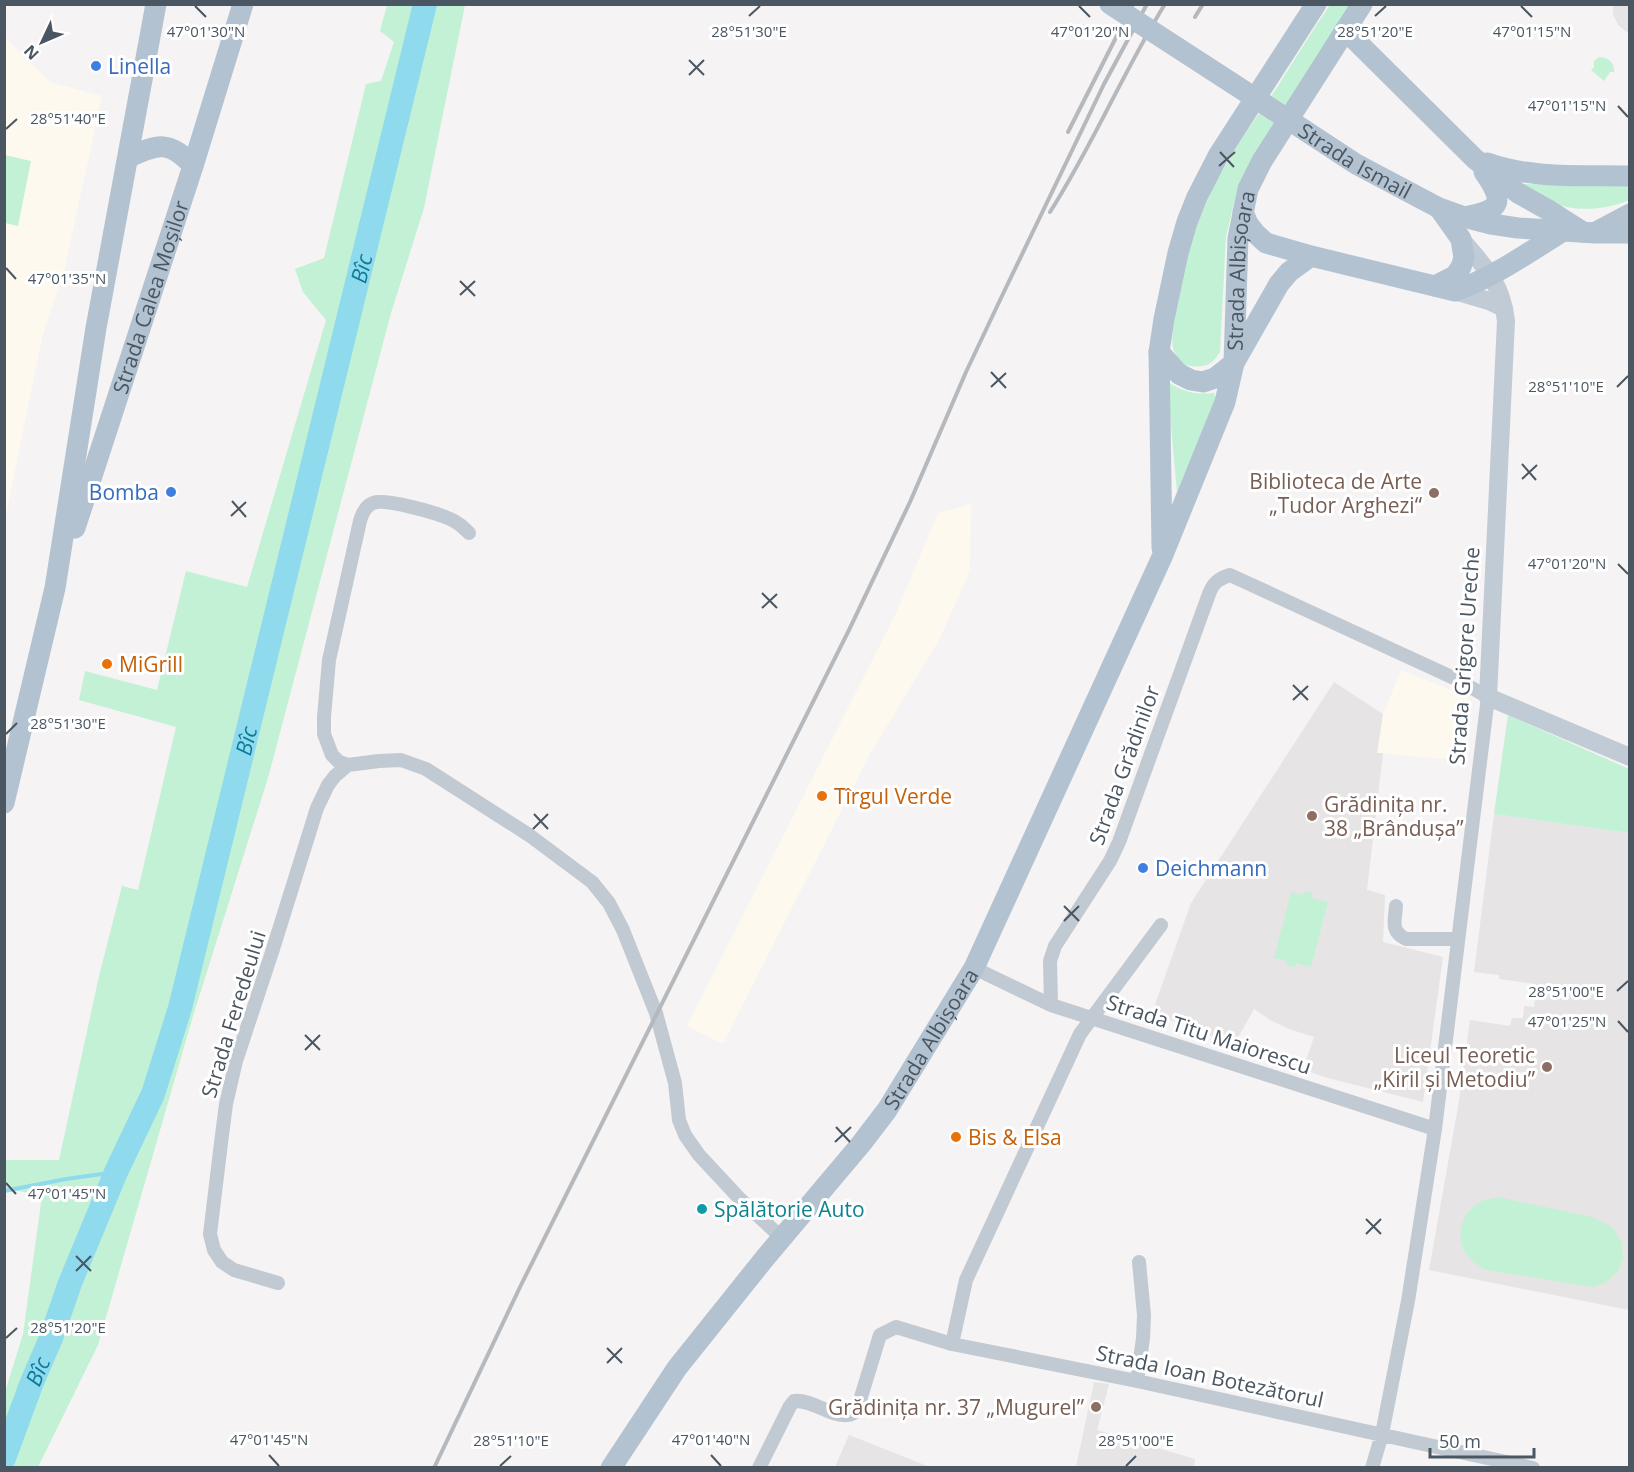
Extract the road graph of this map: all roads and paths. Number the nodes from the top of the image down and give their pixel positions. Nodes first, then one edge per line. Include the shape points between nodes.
1 (156, 4) edge
2 (243, 4) edge
3 (1110, 4) edge
4 (1316, 4) edge
5 (1362, 4) edge
6 (1345, 30) junction
7 (129, 157) junction
8 (1475, 159) junction
9 (193, 166) junction
10 (1629, 176) edge
11 (1439, 208) junction
12 (1244, 212) junction
13 (1629, 214) edge
14 (1464, 217) junction
15 (1580, 232) junction
16 (1629, 233) edge
17 (1461, 239) junction
18 (1311, 256) junction
19 (1491, 276) junction
20 (1445, 289) junction
21 (1504, 308) junction
22 (1159, 352) junction
23 (1234, 363) junction
24 (469, 533) dead end
25 (1162, 557) junction
26 (55, 588) junction
27 (1488, 697) junction
28 (1629, 757) edge
29 (348, 765) junction
30 (4, 803) edge
31 (1396, 906) dead end
32 (1161, 926) dead end
33 (1458, 939) junction
34 (974, 968) junction
35 (1051, 1005) junction
36 (1092, 1019) junction
37 (1435, 1129) junction
38 (782, 1238) junction
39 (1139, 1262) dead end
40 (278, 1283) dead end
41 (952, 1344) junction
42 (1137, 1382) junction
43 (1382, 1434) junction
44 (612, 1467) edge
45 (759, 1467) edge
46 (1372, 1467) edge
47 (1533, 1467) edge

1 - 7 main road, Strada Calea Moșilor
2 - 9 main road, Strada Calea Moșilor
3 - 11 main road, Strada Ismail, bridge via 1356,164
4 - 22 main road, Strada Albișoara via 1218,156 1197,197 1178,253
5 - 6 main road, Strada Albișoara
6 - 8 main road
6 - 12 main road, Strada Albișoara via 1262,161 1248,189
7 - 9 main road via 161,146 181,153
7 - 26 main road, Strada Calea Moșilor via 96,328
8 - 10 main road via 1519,172
8 - 14 main road via 1497,196 1492,209
8 - 15 main road via 1518,193
9 - 26 main road, Strada Calea Moșilor
11 - 14 main road, Strada Ismail
11 - 17 main road
12 - 18 main road via 1248,224 1266,243
12 - 23 main road, Strada Albișoara via 1238,247
13 - 15 main road
14 - 15 main road, Strada Ismail via 1518,228
15 - 16 main road, Strada Ismail
15 - 19 main road
17 - 19 street, Strada Grigore Ureche
17 - 20 main road via 1464,258
18 - 20 main road
18 - 23 main road via 1279,284
19 - 20 main road via 1474,285
19 - 21 street, Strada Grigore Ureche
20 - 21 street
21 - 27 street, Strada Grigore Ureche via 1506,334
22 - 23 main road via 1179,374 1203,382
22 - 25 main road, Strada Albișoara
23 - 25 main road, Strada Albișoara via 1225,402
24 - 29 street via 452,519 392,502 373,503 363,512 329,660 324,717 324,734 332,755
25 - 34 main road, Strada Albișoara
26 - 30 main road, Strada Calea Moșilor
27 - 28 street
27 - 33 street, Strada Grigore Ureche
27 - 35 street, Strada Grădinilor via 1230,575 1220,578 1209,594 1115,852 1055,946 1050,961
29 - 38 street via 401,760 426,769 529,835 592,882 623,930 656,1013 685,1135 740,1199
29 - 40 street, Strada Feredeului via 334,776 317,808 236,1061 226,1104 210,1234 214,1250 234,1270
31 - 33 street via 1394,928 1398,935 1406,939
32 - 36 street
33 - 37 street, Strada Grigore Ureche
34 - 35 street, Strada Titu Maiorescu
34 - 38 main road, Strada Albișoara via 887,1110
35 - 36 street, Strada Titu Maiorescu
36 - 37 street, Strada Titu Maiorescu
36 - 41 street via 1080,1034 966,1280
37 - 43 street, Strada Grigore Ureche
38 - 44 main road, Strada Albișoara via 677,1368
39 - 42 street via 1144,1315
41 - 42 street, Strada Ioan Botezătorul
41 - 45 street, Strada Ioan Botezătorul via 896,1327 880,1335 857,1410 841,1415 794,1401
42 - 43 street, Strada Ioan Botezătorul
43 - 46 street, Strada Grigore Ureche
43 - 47 street, Strada Ioan Botezătorul

